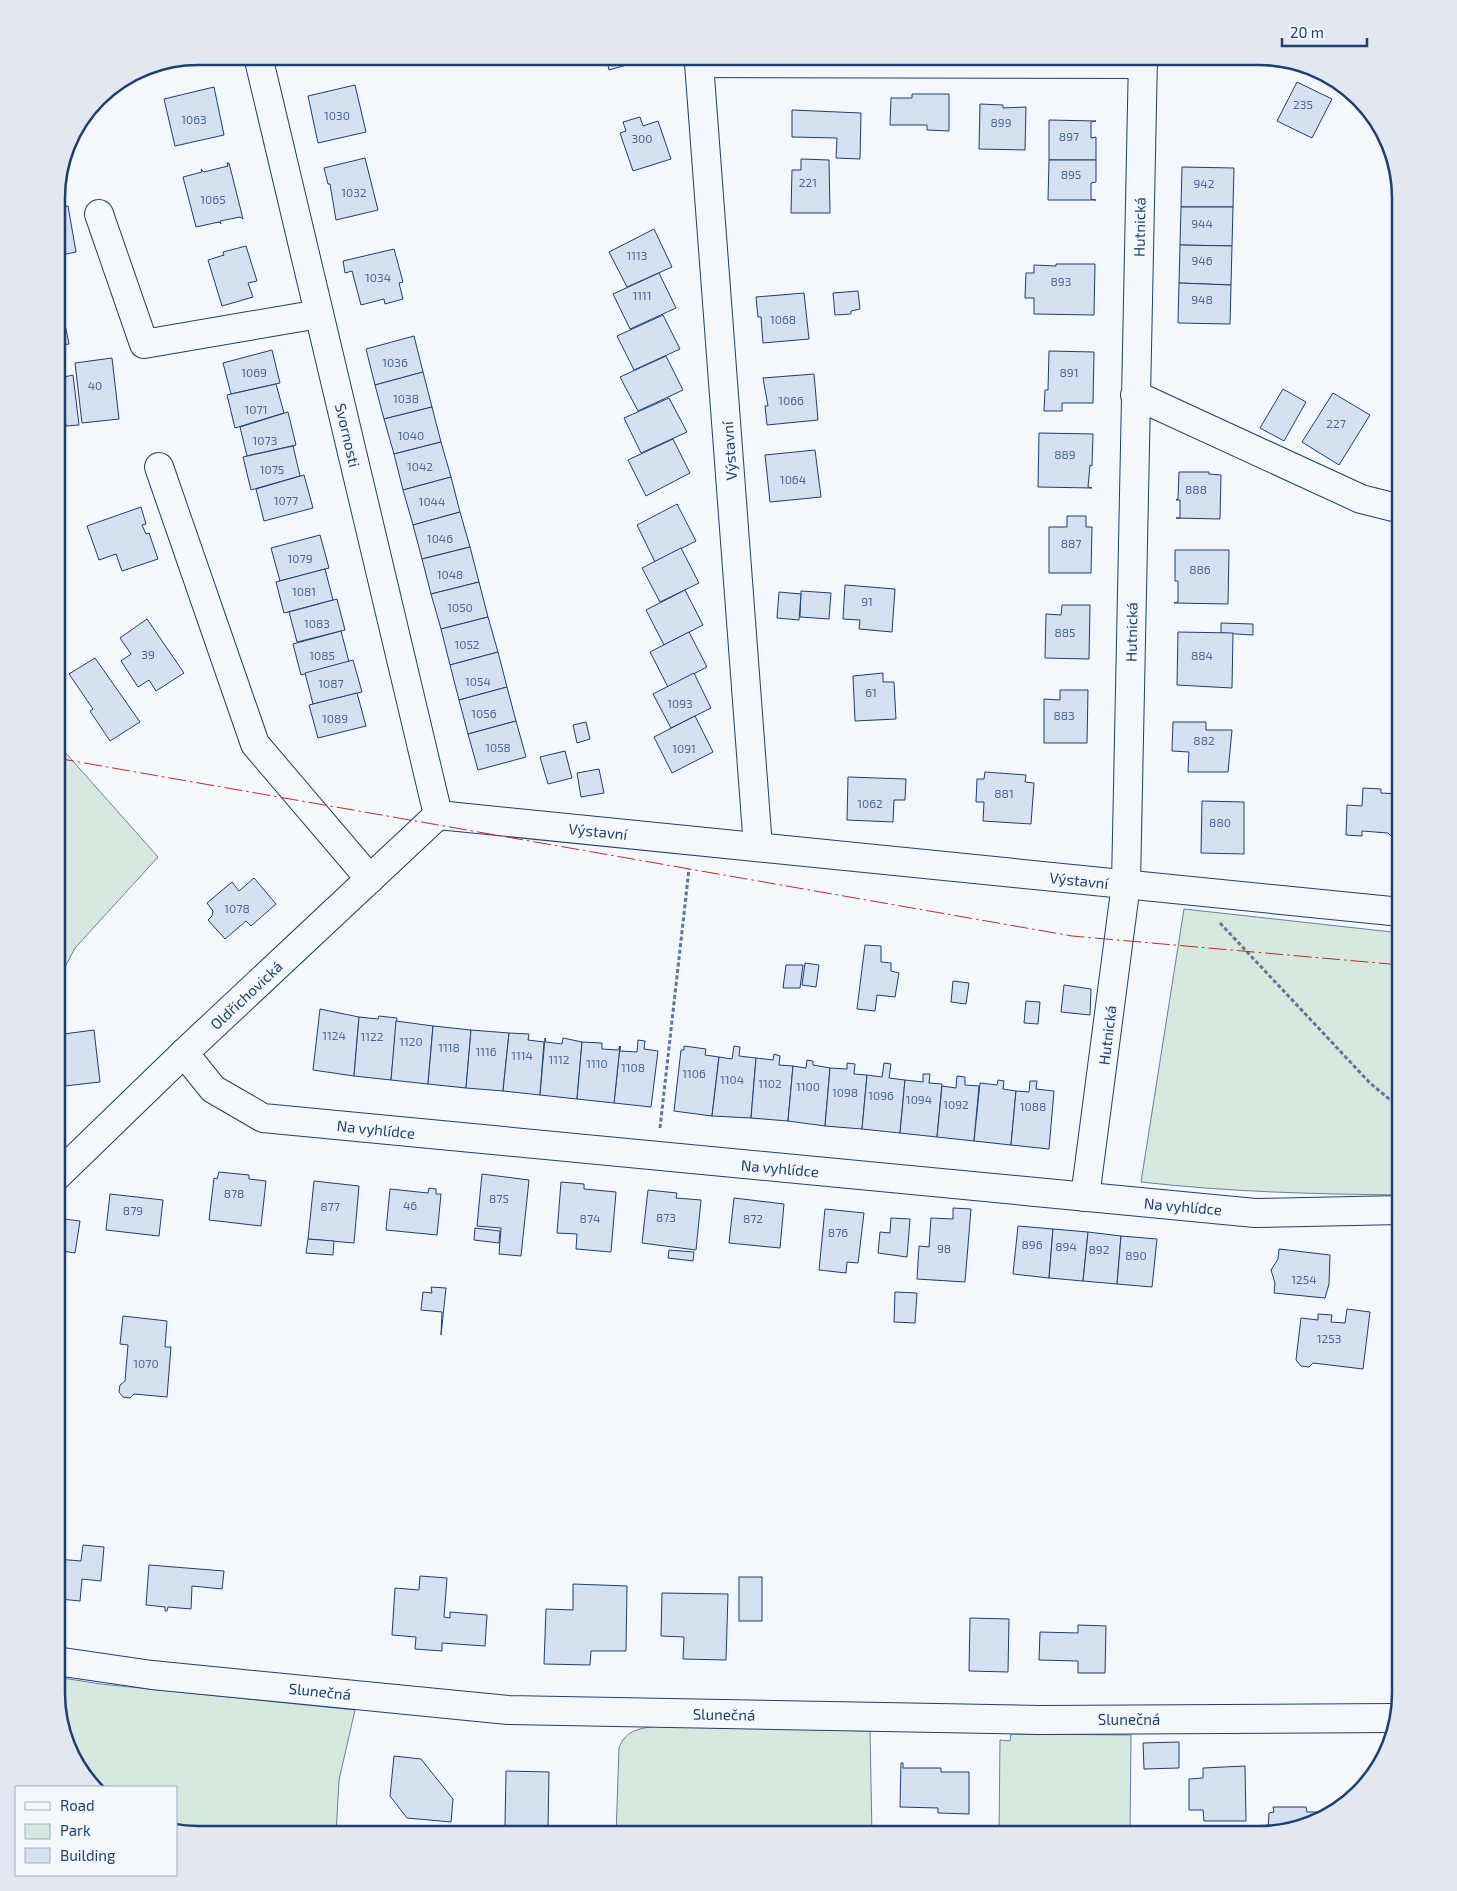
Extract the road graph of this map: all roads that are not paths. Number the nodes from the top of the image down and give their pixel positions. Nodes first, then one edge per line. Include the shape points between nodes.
1 (260, 65) edge
2 (698, 65) edge
3 (1143, 65) edge
4 (98, 214) dead end
5 (319, 314) junction
6 (1135, 395) junction
7 (159, 467) dead end
8 (1392, 507) edge
9 (438, 815) junction
10 (758, 847) junction
11 (370, 879) junction
12 (1126, 884) junction
13 (1392, 911) edge
14 (184, 1053) junction
15 (65, 1168) edge
16 (1085, 1197) junction
17 (1392, 1210) edge
18 (65, 1662) edge
19 (1389, 1718) edge

1 - 5 street, Svornosti
2 - 10 street, Výstavní
3 - 6 street, Hutnická
4 - 5 street via 144,344
5 - 9 street, Svornosti
6 - 8 street via 1361,499
6 - 12 street, Hutnická
7 - 11 street via 255,744
9 - 10 street, Výstavní
9 - 11 street, Oldřichovická
10 - 12 street, Výstavní
11 - 14 street, Oldřichovická
12 - 13 street, Výstavní
12 - 16 street, Hutnická
14 - 15 street, Oldřichovická
14 - 16 street, Na vyhlídce via 213,1089 263,1118
16 - 17 street, Na vyhlídce via 1255,1213
18 - 19 street, Slunečná via 152,1675 508,1710 1040,1720

